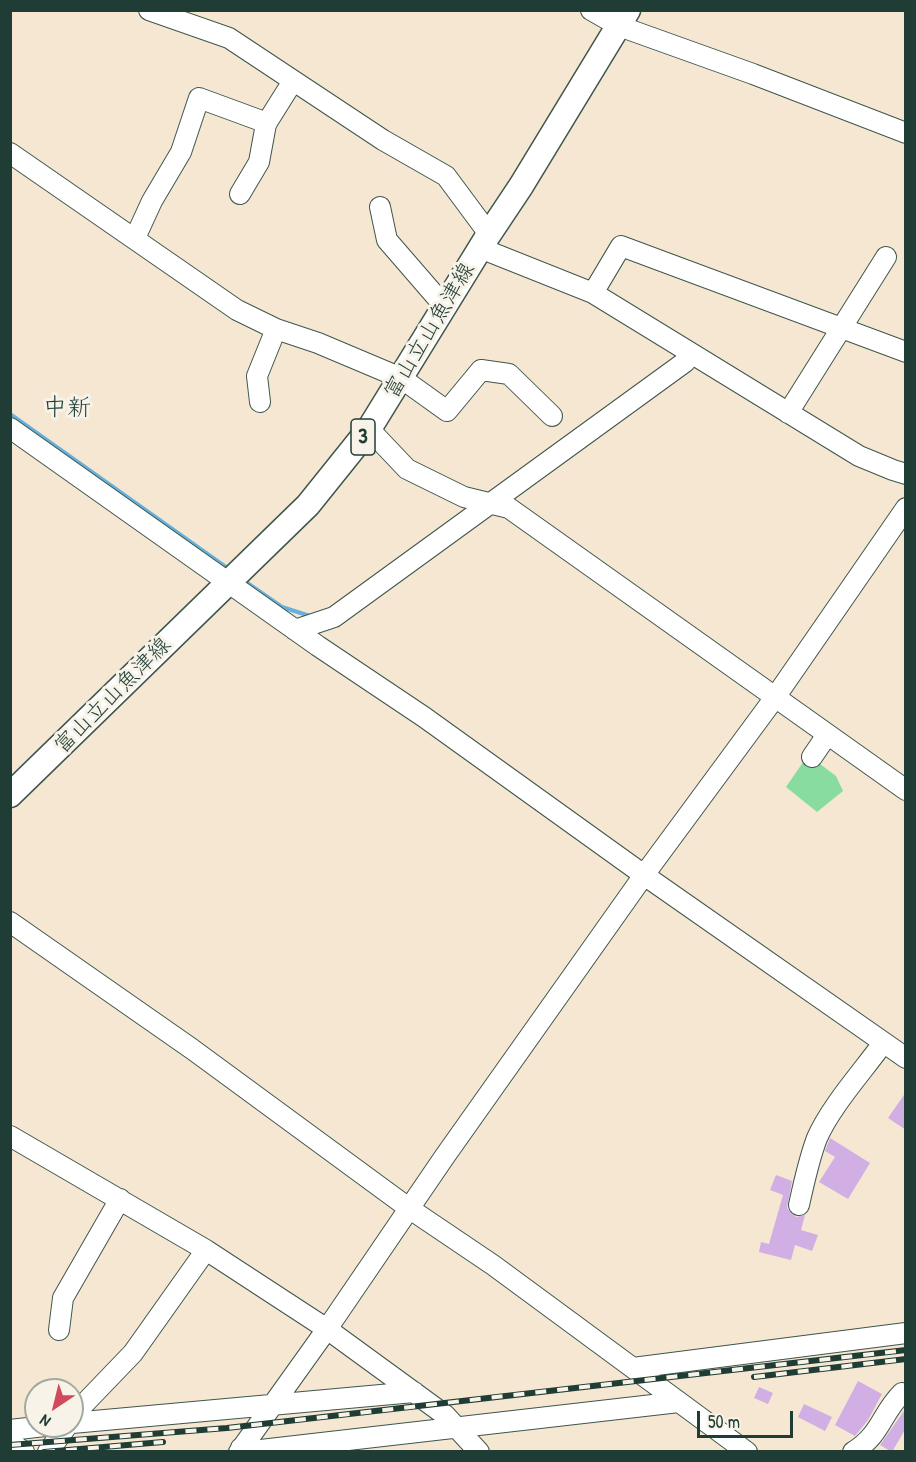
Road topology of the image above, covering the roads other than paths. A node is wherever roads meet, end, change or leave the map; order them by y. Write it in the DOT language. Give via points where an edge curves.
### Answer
graph roads {
  1 [pos="149,10"];
  2 [pos="591,10"];
  3 [pos="623,18"];
  4 [pos="293,81"];
  5 [pos="267,123"];
  6 [pos="906,133"];
  7 [pos="10,153"];
  8 [pos="240,194"];
  9 [pos="380,207"];
  10 [pos="135,238"];
  11 [pos="485,241"];
  12 [pos="886,257"];
  13 [pos="593,293"];
  14 [pos="445,307"];
  15 [pos="843,327"];
  16 [pos="276,329"];
  17 [pos="906,352"];
  18 [pos="691,354"];
  19 [pos="401,378"];
  20 [pos="260,402"];
  21 [pos="788,413"];
  22 [pos="552,416"];
  23 [pos="10,428"];
  24 [pos="369,429"];
  25 [pos="906,474"];
  26 [pos="492,503"];
  27 [pos="906,508"];
  28 [pos="229,581"];
  29 [pos="295,630"];
  30 [pos="776,696"];
  31 [pos="827,735"];
  32 [pos="812,758"];
  33 [pos="906,790"];
  34 [pos="10,795"];
  35 [pos="644,875"];
  36 [pos="10,922"];
  37 [pos="883,1043"];
  38 [pos="906,1058"];
  39 [pos="10,1136"];
  40 [pos="120,1199"];
  41 [pos="799,1205"];
  42 [pos="410,1209"];
  43 [pos="206,1250"];
  44 [pos="327,1329"];
  45 [pos="59,1330"];
  46 [pos="906,1333"];
  47 [pos="633,1368"];
  48 [pos="414,1392"];
  49 [pos="904,1393"];
  50 [pos="680,1402"];
  51 [pos="84,1404"];
  52 [pos="271,1406"];
  53 [pos="84,1420"];
  54 [pos="457,1428"];
  55 [pos="58,1438"];
  56 [pos="10,1442"];
  57 [pos="240,1450"];
  58 [pos="24,1452"];
  59 [pos="48,1452"];
  60 [pos="479,1452"];
  61 [pos="747,1452"];
  62 [pos="853,1452"];
  1 -- 4 [label="street" via="229,38"];
  2 -- 3 [label="street"];
  3 -- 6 [label="street"];
  3 -- 11 [label="main road, 富山立山魚津線 / 3"];
  4 -- 5 [label="street"];
  4 -- 11 [label="street" via="382,140 446,176"];
  5 -- 8 [label="street" via="259,162"];
  5 -- 10 [label="street" via="199,98 181,152"];
  7 -- 10 [label="street"];
  9 -- 14 [label="street" via="387,240"];
  10 -- 16 [label="street" via="237,310"];
  11 -- 13 [label="street"];
  11 -- 14 [label="main road, 富山立山魚津線 / 3"];
  12 -- 15 [label="street"];
  13 -- 15 [label="street" via="621,246"];
  13 -- 18 [label="street"];
  14 -- 19 [label="main road, 富山立山魚津線 / 3"];
  15 -- 17 [label="street"];
  15 -- 21 [label="street"];
  16 -- 19 [label="street"];
  16 -- 20 [label="street" via="257,376"];
  18 -- 21 [label="street"];
  18 -- 26 [label="street"];
  19 -- 22 [label="street" via="447,411 481,370 509,374"];
  19 -- 24 [label="main road, 富山立山魚津線 / 3"];
  21 -- 25 [label="street" via="859,456"];
  23 -- 28 [label="street"];
  24 -- 26 [label="street" via="407,469 464,496"];
  24 -- 28 [label="main road, 富山立山魚津線 / 3" via="308,505"];
  26 -- 29 [label="street" via="334,617"];
  26 -- 30 [label="street" via="509,508"];
  27 -- 30 [label="street"];
  28 -- 29 [label="street"];
  28 -- 34 [label="main road, 富山立山魚津線 / 3"];
  29 -- 35 [label="street"];
  30 -- 31 [label="street"];
  30 -- 35 [label="street"];
  31 -- 32 [label="street"];
  31 -- 33 [label="street"];
  35 -- 37 [label="street"];
  35 -- 42 [label="street"];
  36 -- 42 [label="street"];
  37 -- 38 [label="street"];
  37 -- 41 [label="street" via="818,1137"];
  39 -- 40 [label="street"];
  40 -- 43 [label="street"];
  40 -- 45 [label="street" via="63,1298"];
  42 -- 44 [label="street"];
  42 -- 47 [label="street"];
  43 -- 44 [label="street"];
  43 -- 51 [label="street" via="133,1353"];
  44 -- 48 [label="street"];
  44 -- 52 [label="street"];
  46 -- 47 [label="street"];
  47 -- 50 [label="street"];
  48 -- 52 [label="street"];
  48 -- 54 [label="street"];
  49 -- 62 [label="street" via="894,1401 873,1436"];
  50 -- 54 [label="street"];
  50 -- 61 [label="street"];
  52 -- 53 [label="street"];
  52 -- 57 [label="street"];
  54 -- 57 [label="street"];
  54 -- 60 [label="street"];
  55 -- 59 [label="street"];
  56 -- 58 [label="street"];
}
